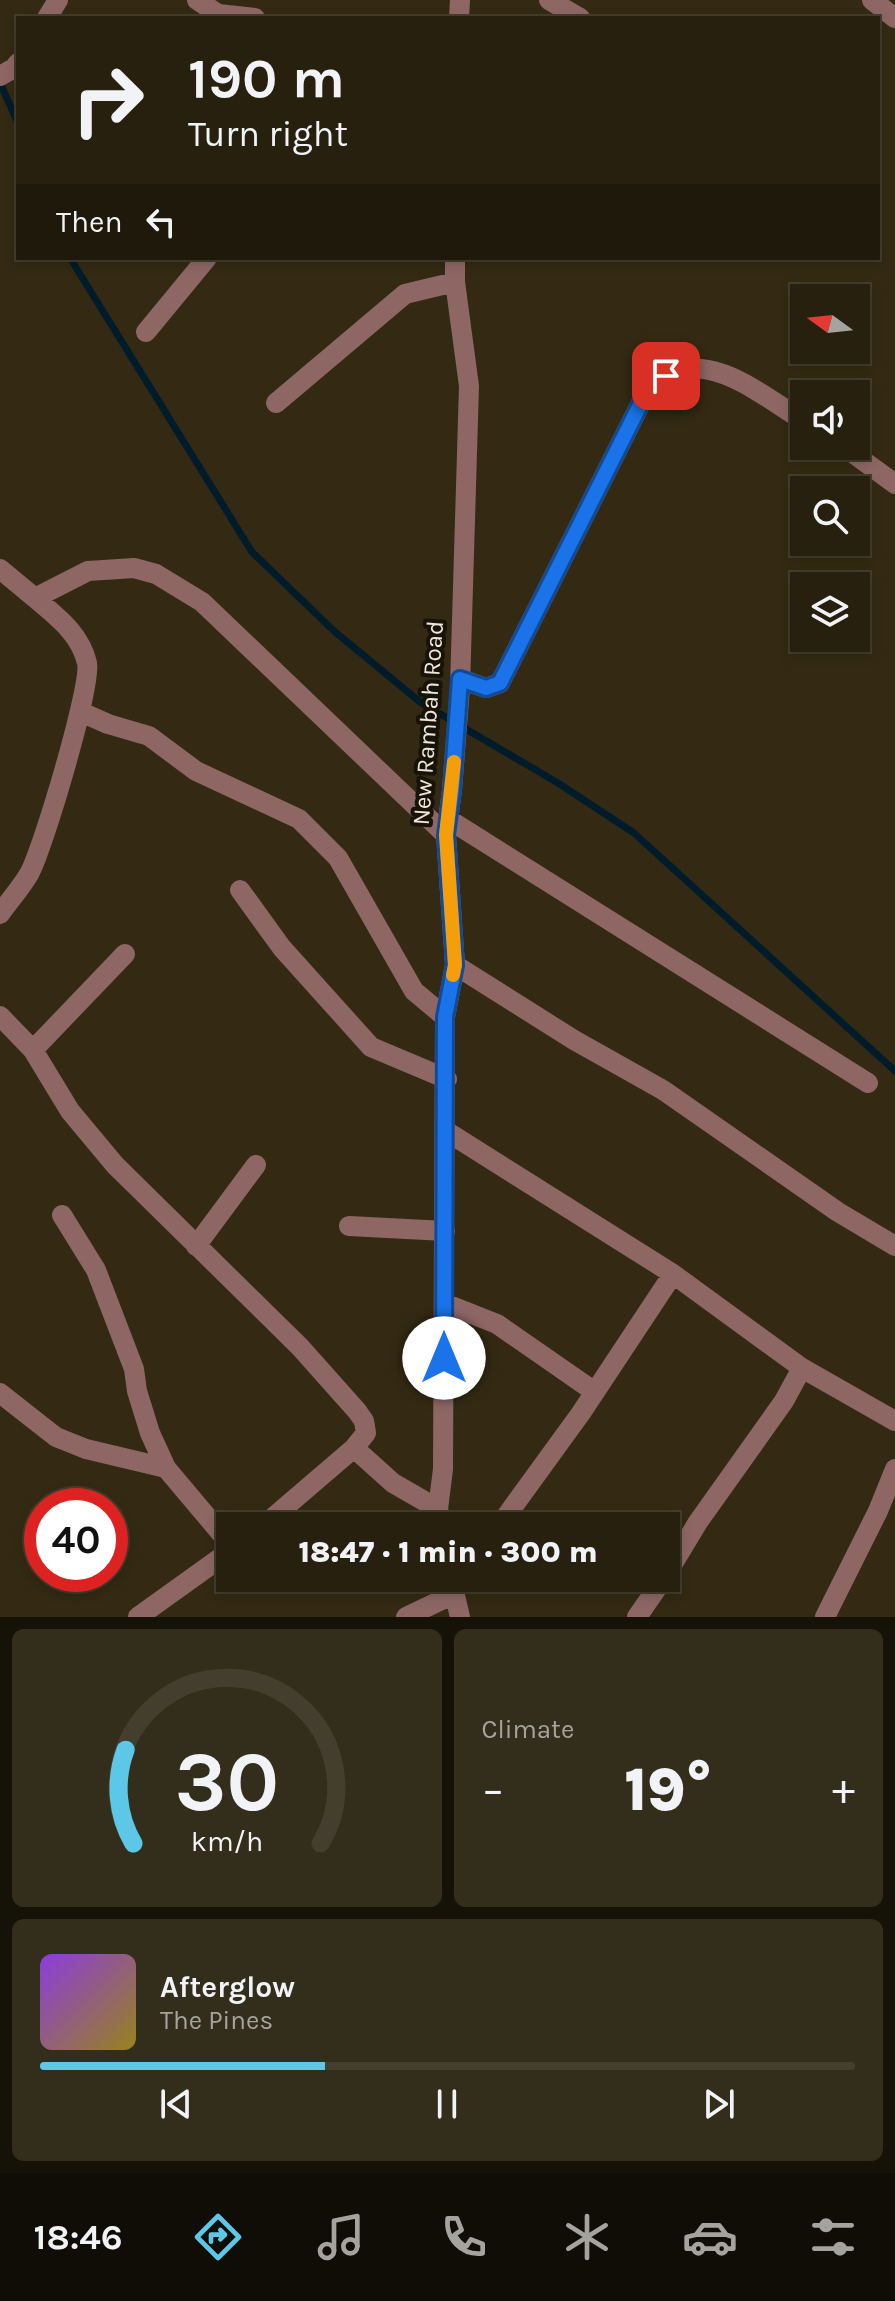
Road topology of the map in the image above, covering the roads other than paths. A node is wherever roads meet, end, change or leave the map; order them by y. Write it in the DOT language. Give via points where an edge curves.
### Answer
graph roads {
  1 [pos="197,0"];
  2 [pos="549,0"];
  3 [pos="872,0"];
  4 [pos="234,16"];
  5 [pos="577,16"];
  6 [pos="895,18"];
  7 [pos="205,260"];
  8 [pos="455,260"];
  9 [pos="455,282"];
  10 [pos="146,332"];
  11 [pos="276,403"];
  12 [pos="790,413"];
  13 [pos="862,460"];
  14 [pos="895,484"];
  15 [pos="0,569"];
  16 [pos="35,598"];
  17 [pos="460,683"];
  18 [pos="81,712"];
  19 [pos="447,827"];
  20 [pos="240,890"];
  21 [pos="0,914"];
  22 [pos="125,954"];
  23 [pos="455,965"];
  24 [pos="0,1016"];
  25 [pos="445,1017"];
  26 [pos="33,1050"];
  27 [pos="447,1079"];
  28 [pos="868,1083"];
  29 [pos="446,1131"];
  30 [pos="256,1165"];
  31 [pos="62,1215"];
  32 [pos="349,1226"];
  33 [pos="445,1231"];
  34 [pos="196,1246"];
  35 [pos="895,1246"];
  36 [pos="673,1274"];
  37 [pos="444,1303"];
  38 [pos="802,1368"];
  39 [pos="595,1392"];
  40 [pos="0,1393"];
  41 [pos="895,1421"];
  42 [pos="354,1448"];
  43 [pos="166,1468"];
  44 [pos="895,1469"];
  45 [pos="279,1512"];
  46 [pos="433,1512"];
  47 [pos="440,1512"];
  48 [pos="509,1512"];
  49 [pos="886,1516"];
  50 [pos="216,1527"];
  51 [pos="680,1551"];
  52 [pos="216,1561"];
  53 [pos="441,1592"];
  54 [pos="455,1592"];
  55 [pos="654,1592"];
  56 [pos="138,1617"];
  57 [pos="406,1617"];
  58 [pos="460,1617"];
  59 [pos="637,1617"];
  60 [pos="825,1617"];
  1 -- 4 [label="street" via="218,14"];
  2 -- 5 [label="street"];
  3 -- 6 [label="street"];
  7 -- 10 [label="street"];
  8 -- 9 [label="street, New Rambah Road"];
  9 -- 11 [label="street" via="405,294"];
  9 -- 17 [label="street, New Rambah Road" via="469,386"];
  12 -- 17 [label="street" via="726,374 695,368 666,376 646,393 500,683 486,688"];
  13 -- 14 [label="street"];
  15 -- 16 [label="street"];
  16 -- 18 [label="street" via="76,634 88,677"];
  16 -- 19 [label="street" via="88,571 134,568 176,585 202,602"];
  17 -- 19 [label="street, New Rambah Road"];
  18 -- 21 [label="street" via="30,872"];
  18 -- 25 [label="street" via="149,736 196,771 299,819 338,858 414,991"];
  19 -- 23 [label="street, New Rambah Road"];
  19 -- 28 [label="street"];
  20 -- 27 [label="street" via="282,948 371,1047"];
  22 -- 26 [label="street"];
  23 -- 25 [label="street, New Rambah Road"];
  23 -- 35 [label="street" via="663,1090"];
  24 -- 26 [label="street"];
  25 -- 27 [label="street, New Rambah Road"];
  26 -- 34 [label="street" via="70,1111"];
  27 -- 29 [label="street, New Rambah Road"];
  29 -- 33 [label="street, New Rambah Road"];
  29 -- 36 [label="street"];
  30 -- 34 [label="street"];
  31 -- 43 [label="street" via="96,1270"];
  32 -- 33 [label="street"];
  33 -- 37 [label="street, New Rambah Road"];
  34 -- 42 [label="street" via="357,1411 366,1433"];
  36 -- 38 [label="street"];
  36 -- 39 [label="street"];
  37 -- 39 [label="street" via="497,1324"];
  37 -- 47 [label="street, New Rambah Road"];
  38 -- 41 [label="street"];
  38 -- 51 [label="street"];
  39 -- 48 [label="street"];
  40 -- 43 [label="street" via="56,1437"];
  42 -- 45 [label="street"];
  42 -- 46 [label="street"];
  43 -- 50 [label="street"];
  44 -- 49 [label="street"];
  49 -- 60 [label="street"];
  52 -- 56 [label="street"];
  53 -- 57 [label="street"];
  54 -- 58 [label="street"];
  55 -- 59 [label="street"];
}
